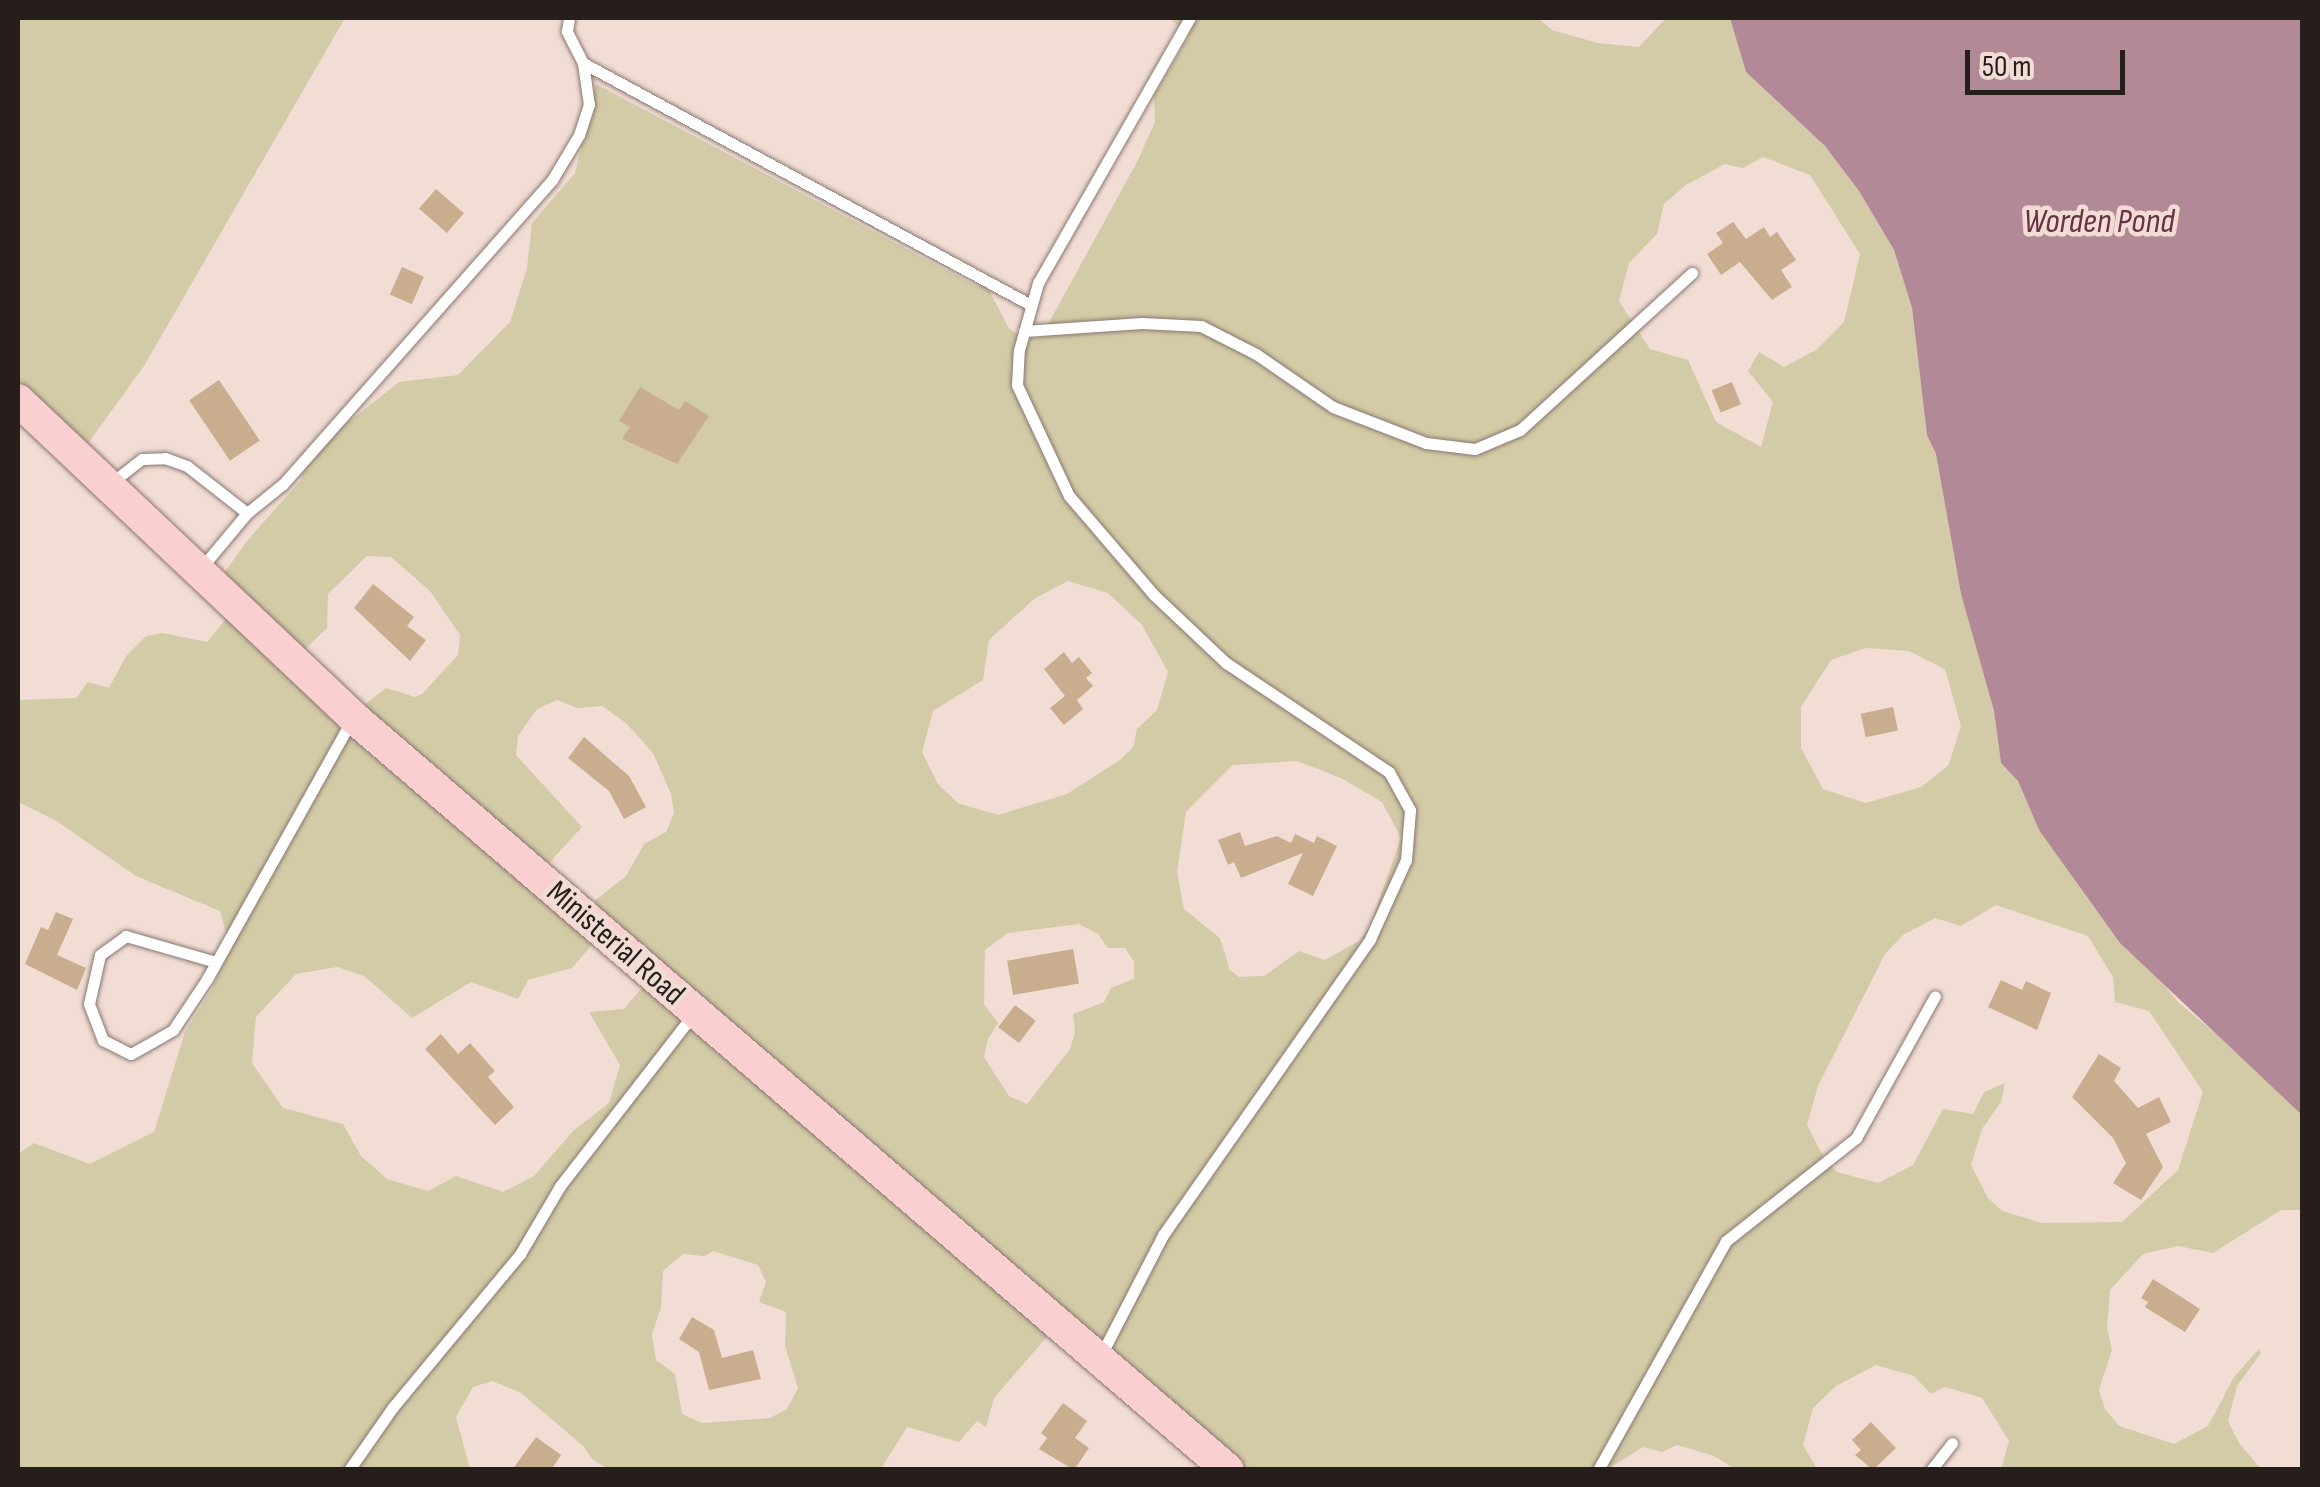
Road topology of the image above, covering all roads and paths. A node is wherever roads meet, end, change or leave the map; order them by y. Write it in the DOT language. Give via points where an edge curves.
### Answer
graph roads {
  1 [pos="569,18"];
  2 [pos="1190,18"];
  3 [pos="583,63"];
  4 [pos="1692,273"];
  5 [pos="1032,305"];
  6 [pos="1024,331"];
  7 [pos="18,400"];
  8 [pos="108,486"];
  9 [pos="247,513"];
  10 [pos="199,571"];
  11 [pos="353,717"];
  12 [pos="216,962"];
  13 [pos="1935,996"];
  14 [pos="694,1013"];
  15 [pos="1098,1360"];
  16 [pos="1952,1443"];
  17 [pos="349,1470"];
  18 [pos="1228,1470"];
  19 [pos="1598,1470"];
  20 [pos="1931,1470"];
  1 -- 3 [label="lane" via="567,31"];
  2 -- 5 [label="lane" via="1038,282"];
  3 -- 5 [label="lane"];
  3 -- 9 [label="lane" via="589,105 552,180 283,484"];
  4 -- 6 [label="lane" via="1520,430 1474,449 1426,444 1333,407 1201,326"];
  5 -- 6 [label="lane"];
  6 -- 15 [label="lane" via="1017,385 1069,496 1154,595 1226,663 1389,772 1410,810 1406,860 1370,939 1164,1235"];
  7 -- 8 [label="main road, Ministerial Road"];
  8 -- 9 [label="lane" via="142,459 166,458 187,466"];
  8 -- 10 [label="main road, Ministerial Road"];
  9 -- 10 [label="lane"];
  10 -- 11 [label="main road, Ministerial Road"];
  11 -- 12 [label="lane"];
  11 -- 14 [label="main road, Ministerial Road"];
  12 -- 12 [label="lane" via="126,936 100,955 89,1004 103,1040 131,1054 172,1030"];
  13 -- 19 [label="lane" via="1856,1138 1726,1241"];
  14 -- 15 [label="main road, Ministerial Road"];
  14 -- 17 [label="lane" via="560,1186 520,1254"];
  15 -- 18 [label="main road, Ministerial Road"];
  16 -- 20 [label="lane"];
}
